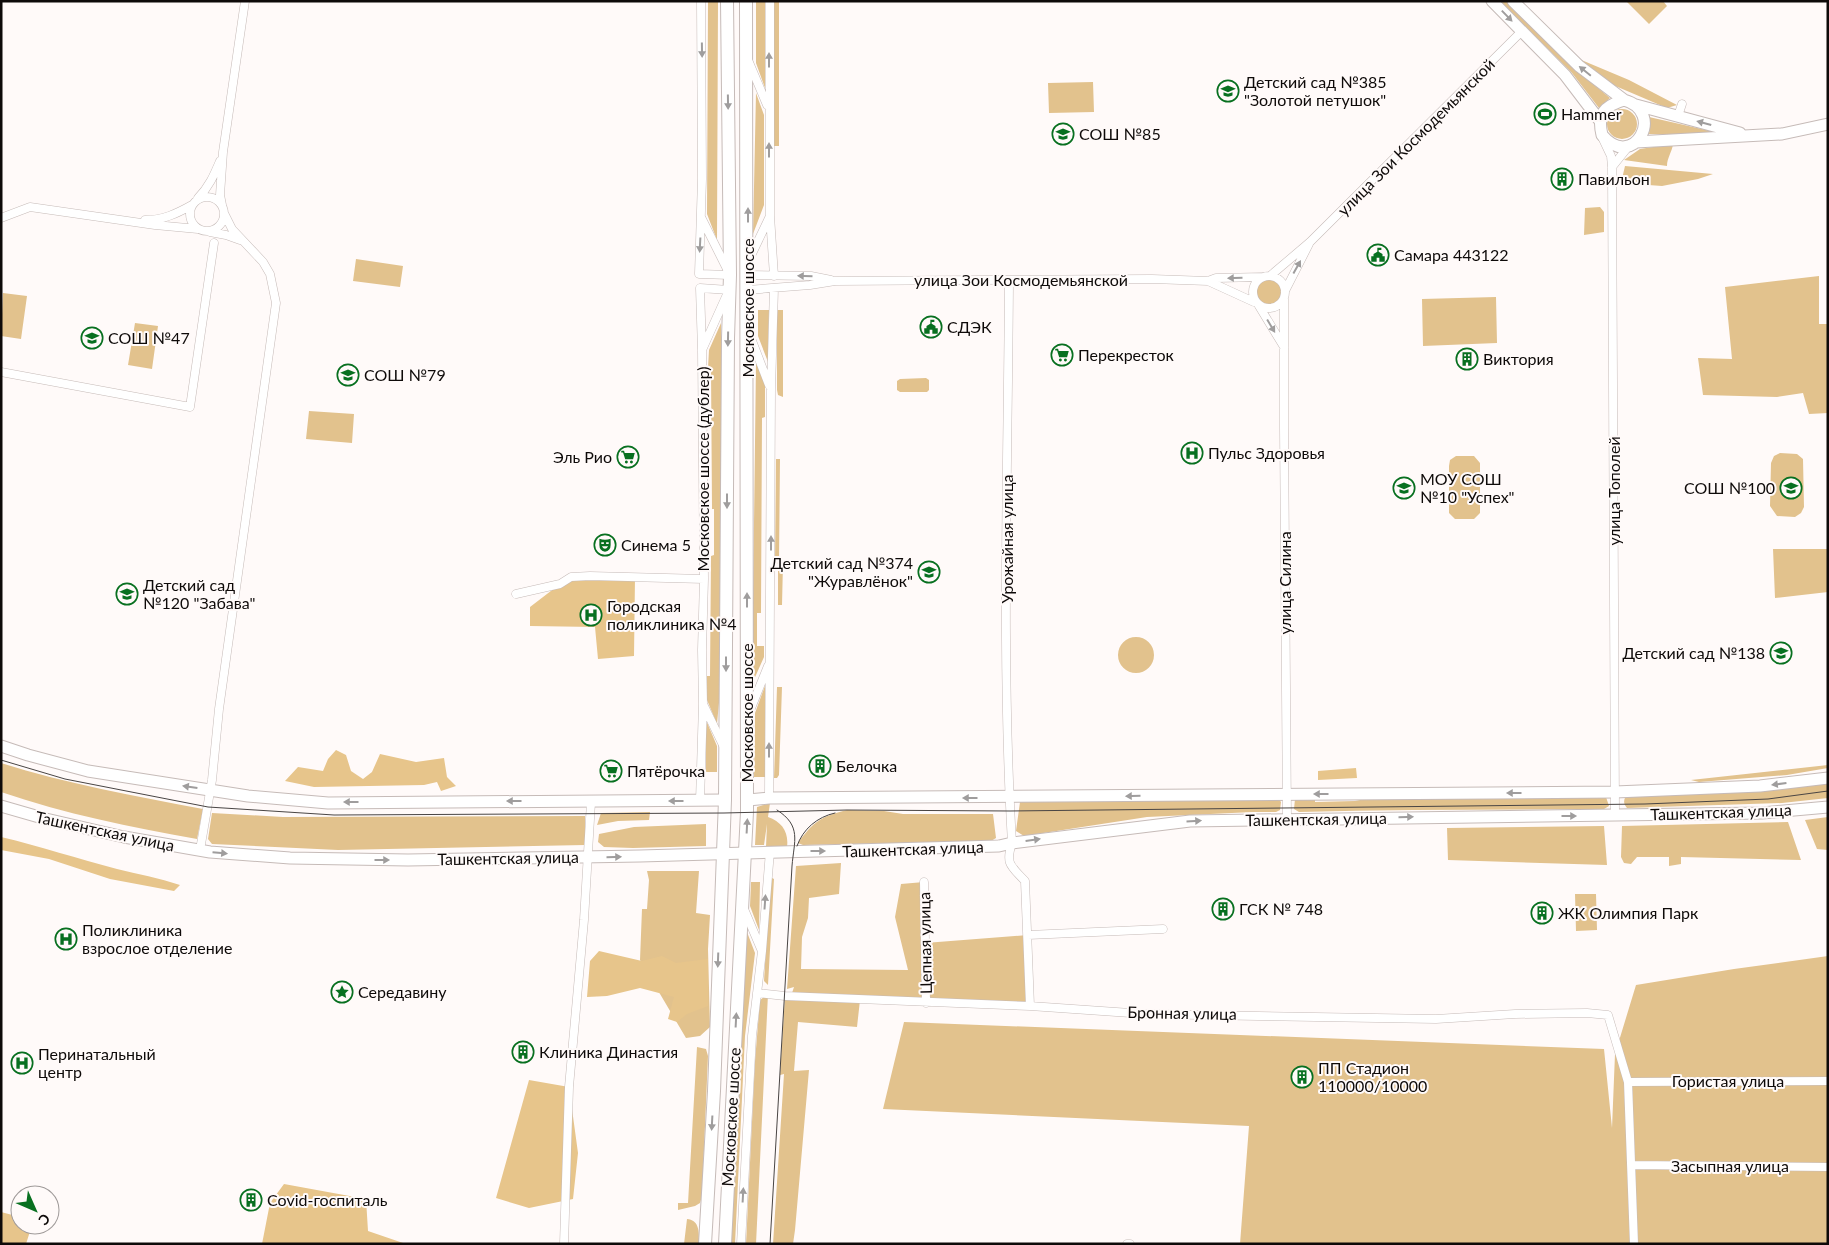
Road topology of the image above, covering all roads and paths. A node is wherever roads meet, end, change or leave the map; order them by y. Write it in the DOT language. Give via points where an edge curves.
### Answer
graph roads {
  1 [pos="245,1"];
  2 [pos="701,1"];
  3 [pos="727,1"];
  4 [pos="746,1"];
  5 [pos="770,1"];
  6 [pos="1492,1"];
  7 [pos="1513,1"];
  8 [pos="1521,32"];
  9 [pos="747,58"];
  10 [pos="1624,100"];
  11 [pos="1682,104"];
  12 [pos="1636,105"];
  13 [pos="769,109"];
  14 [pos="1678,116"];
  15 [pos="1600,121"];
  16 [pos="1828,124"];
  17 [pos="1602,135"];
  18 [pos="1751,136"];
  19 [pos="1632,144"];
  20 [pos="223,152"];
  21 [pos="1612,167"];
  22 [pos="195,202"];
  23 [pos="223,209"];
  24 [pos="770,216"];
  25 [pos="701,217"];
  26 [pos="1,218"];
  27 [pos="130,221"];
  28 [pos="198,229"];
  29 [pos="208,232"];
  30 [pos="242,241"];
  31 [pos="1310,242"];
  32 [pos="214,243"];
  33 [pos="747,269"];
  34 [pos="730,275"];
  35 [pos="774,276"];
  36 [pos="1266,276"];
  37 [pos="1009,280"];
  38 [pos="835,281"];
  39 [pos="1208,281"];
  40 [pos="700,288"];
  41 [pos="774,288"];
  42 [pos="729,290"];
  43 [pos="747,290"];
  44 [pos="1285,295"];
  45 [pos="1257,304"];
  46 [pos="747,329"];
  47 [pos="1284,347"];
  48 [pos="702,350"];
  49 [pos="1,372"];
  50 [pos="771,389"];
  51 [pos="704,579"];
  52 [pos="516,594"];
  53 [pos="770,662"];
  54 [pos="703,704"];
  55 [pos="747,719"];
  56 [pos="1,746"];
  57 [pos="725,751"];
  58 [pos="1828,778"];
  59 [pos="211,790"];
  60 [pos="1615,792"];
  61 [pos="1286,794"];
  62 [pos="769,798"];
  63 [pos="1009,798"];
  64 [pos="725,800"];
  65 [pos="748,800"];
  66 [pos="700,801"];
  67 [pos="590,802"];
  68 [pos="1,806"];
  69 [pos="1828,807"];
  70 [pos="1615,816"];
  71 [pos="1287,820"];
  72 [pos="1012,843"];
  73 [pos="200,850"];
  74 [pos="746,852"];
  75 [pos="770,852"];
  76 [pos="723,854"];
  77 [pos="588,857"];
  78 [pos="924,882"];
  79 [pos="742,905"];
  80 [pos="1163,929"];
  81 [pos="1028,934"];
  82 [pos="762,951"];
  83 [pos="757,993"];
  84 [pos="926,1003"];
  85 [pos="1030,1006"];
  86 [pos="1828,1081"];
  87 [pos="1628,1082"];
  88 [pos="1632,1165"];
  89 [pos="1828,1167"];
  90 [pos="564,1244"];
  91 [pos="705,1244"];
  92 [pos="725,1244"];
  93 [pos="741,1244"];
  94 [pos="1634,1244"];
  1 -- 20 [label="street"];
  2 -- 25 [label="street, one-way"];
  3 -- 34 [label="main road, Московское шоссе, one-way"];
  4 -- 9 [label="main road, Московское шоссе"];
  13 -- 5 [label="street, one-way"];
  6 -- 8 [label="main road, one-way"];
  10 -- 7 [label="main road, one-way" via="1579,66"];
  8 -- 15 [label="main road" via="1565,76"];
  8 -- 31 [label="street, улица Зои Космодемьянской"];
  9 -- 13 [label="street"];
  33 -- 9 [label="main road, Московское шоссе, one-way"];
  10 -- 12 [label="main road"];
  10 -- 15 [label="main road" via="1607,108"];
  11 -- 14 [label="street"];
  12 -- 14 [label="main road"];
  12 -- 19 [label="main road" via="1644,119 1644,127 1642,135"];
  24 -- 13 [label="street, one-way"];
  18 -- 14 [label="main road, one-way"];
  15 -- 17 [label="main road"];
  16 -- 18 [label="main road" via="1782,134"];
  17 -- 19 [label="main road" via="1612,145 1622,148"];
  17 -- 21 [label="street, улица Тополей"];
  18 -- 19 [label="main road"];
  19 -- 21 [label="street"];
  20 -- 22 [label="street" via="213,177"];
  20 -- 23 [label="street" via="220,195"];
  21 -- 60 [label="street, улица Тополей"];
  22 -- 23 [label="street" via="214,198"];
  22 -- 27 [label="street" via="173,216"];
  22 -- 28 [label="street" via="190,210 191,221"];
  23 -- 29 [label="street" via="221,224"];
  23 -- 30 [label="street"];
  24 -- 33 [label="street"];
  24 -- 35 [label="street"];
  25 -- 34 [label="street"];
  25 -- 34 [label="street, улица Зои Космодемьянской, one-way" via="699,274"];
  26 -- 27 [label="street" via="30,207"];
  27 -- 28 [label="street"];
  28 -- 29 [label="street"];
  29 -- 30 [label="street"];
  30 -- 59 [label="street" via="270,274 276,303 219,708"];
  31 -- 36 [label="street, улица Зои Космодемьянской"];
  44 -- 31 [label="street, улица Зои Космодемьянской, one-way"];
  32 -- 49 [label="street" via="190,407"];
  33 -- 34 [label="main road, улица Зои Космодемьянской"];
  33 -- 35 [label="street, улица Зои Космодемьянской"];
  33 -- 43 [label="main road, Московское шоссе"];
  34 -- 42 [label="main road, Московское шоссе"];
  38 -- 35 [label="street, улица Зои Космодемьянской, one-way" via="811,276"];
  36 -- 39 [label="street, улица Зои Космодемьянской, one-way"];
  36 -- 44 [label="street" via="1277,278 1284,284"];
  36 -- 45 [label="street" via="1256,282 1253,289"];
  37 -- 38 [label="street, улица Зои Космодемьянской"];
  37 -- 39 [label="street, улица Зои Космодемьянской" via="1152,278"];
  37 -- 63 [label="street, Урожайная улица" via="1006,742"];
  38 -- 41 [label="street, улица Зои Космодемьянской"];
  39 -- 45 [label="street, улица Зои Космодемьянской"];
  40 -- 42 [label="street, улица Зои Космодемьянской"];
  40 -- 48 [label="street, Московское шоссе (дублер)"];
  41 -- 43 [label="street, улица Зои Космодемьянской"];
  41 -- 50 [label="street"];
  42 -- 43 [label="main road, улица Зои Космодемьянской"];
  42 -- 48 [label="street"];
  42 -- 57 [label="main road, Московское шоссе, one-way"];
  43 -- 46 [label="main road, Московское шоссе"];
  44 -- 45 [label="street" via="1279,306 1272,309"];
  44 -- 47 [label="street, улица Силина"];
  45 -- 47 [label="street, one-way"];
  46 -- 50 [label="street"];
  55 -- 46 [label="main road, Московское шоссе, one-way"];
  47 -- 61 [label="street, улица Силина"];
  48 -- 51 [label="street, Московское шоссе (дублер)"];
  53 -- 50 [label="street, one-way"];
  51 -- 52 [label="street" via="571,577 560,584"];
  51 -- 54 [label="street, Московское шоссе (дублер)"];
  53 -- 55 [label="street"];
  62 -- 53 [label="street, one-way"];
  54 -- 57 [label="street"];
  54 -- 66 [label="street, Московское шоссе (дублер)"];
  55 -- 65 [label="main road, Московское шоссе"];
  59 -- 56 [label="main road, Ташкентская улица, one-way" via="88,771"];
  57 -- 64 [label="main road, Московское шоссе"];
  58 -- 60 [label="main road, Ташкентская улица, one-way" via="1760,786"];
  67 -- 59 [label="main road, Ташкентская улица, one-way" via="328,803"];
  59 -- 73 [label="street"];
  60 -- 61 [label="main road, Ташкентская улица, one-way"];
  60 -- 70 [label="street, улица Тополей"];
  61 -- 63 [label="main road, Ташкентская улица, one-way"];
  61 -- 71 [label="street, улица Силина"];
  63 -- 62 [label="main road, Ташкентская улица, one-way"];
  62 -- 65 [label="main road, Ташкентская улица"];
  63 -- 72 [label="street, Урожайная улица"];
  64 -- 65 [label="main road, Ташкентская улица"];
  64 -- 66 [label="main road, Ташкентская улица"];
  64 -- 76 [label="main road, Московское шоссе"];
  74 -- 65 [label="main road, Московское шоссе, one-way"];
  66 -- 67 [label="main road, Ташкентская улица, one-way"];
  67 -- 77 [label="street"];
  68 -- 73 [label="main road, Ташкентская улица" via="124,837"];
  69 -- 70 [label="main road, Ташкентская улица" via="1762,813"];
  71 -- 70 [label="main road, Ташкентская улица, one-way"];
  72 -- 71 [label="main road, Ташкентская улица, one-way" via="1190,821"];
  75 -- 72 [label="main road, Ташкентская улица, one-way" via="848,852"];
  72 -- 81 [label="street" via="1008,855 1011,865 1025,881"];
  73 -- 77 [label="main road, Ташкентская улица, one-way" via="336,859"];
  74 -- 75 [label="main road, Ташкентская улица"];
  74 -- 76 [label="main road, Ташкентская улица"];
  74 -- 79 [label="main road, Московское шоссе"];
  82 -- 75 [label="street, one-way"];
  77 -- 76 [label="main road, Ташкентская улица, one-way"];
  76 -- 91 [label="main road, Московское шоссе, one-way"];
  77 -- 90 [label="street" via="569,1087"];
  78 -- 84 [label="street, Цепная улица"];
  79 -- 82 [label="street"];
  92 -- 79 [label="main road, Московское шоссе, one-way"];
  80 -- 81 [label="street"];
  81 -- 85 [label="street"];
  82 -- 83 [label="street"];
  83 -- 84 [label="street, Бронная улица"];
  93 -- 83 [label="street, one-way"];
  84 -- 85 [label="street, Бронная улица"];
  85 -- 87 [label="street, Бронная улица" via="1146,1014 1366,1018 1608,1015"];
  86 -- 87 [label="street, Гористая улица"];
  87 -- 88 [label="street"];
  88 -- 89 [label="street, Засыпная улица"];
  88 -- 94 [label="street"];
}
